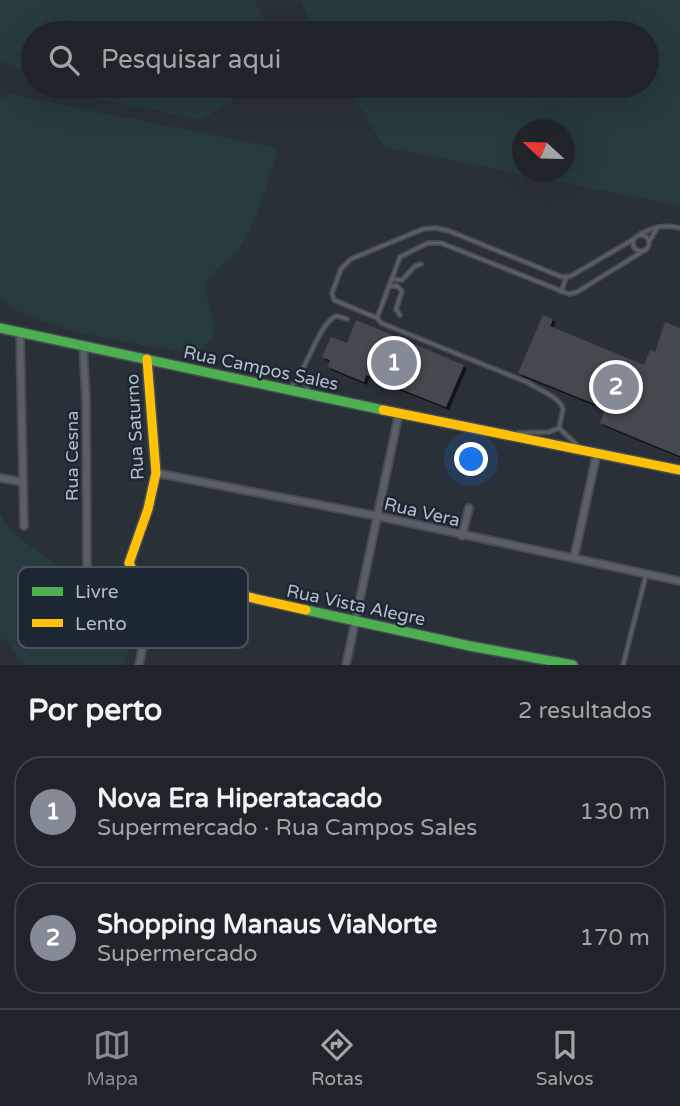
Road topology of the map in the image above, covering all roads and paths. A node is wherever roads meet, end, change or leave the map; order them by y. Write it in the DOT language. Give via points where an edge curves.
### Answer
graph roads {
  1 [pos="657,228"];
  2 [pos="680,228"];
  3 [pos="638,236"];
  4 [pos="634,239"];
  5 [pos="649,241"];
  6 [pos="645,250"];
  7 [pos="421,264"];
  8 [pos="566,277"];
  9 [pos="392,279"];
  10 [pos="389,286"];
  11 [pos="561,292"];
  12 [pos="400,315"];
  13 [pos="377,317"];
  14 [pos="347,319"];
  15 [pos="0,328"];
  16 [pos="20,331"];
  17 [pos="83,345"];
  18 [pos="147,359"];
  19 [pos="303,371"];
  20 [pos="287,390"];
  21 [pos="312,395"];
  22 [pos="399,413"];
  23 [pos="559,428"];
  24 [pos="510,435"];
  25 [pos="581,450"];
  26 [pos="597,453"];
  27 [pos="680,470"];
  28 [pos="156,473"];
  29 [pos="0,478"];
  30 [pos="23,482"];
  31 [pos="469,508"];
  32 [pos="377,516"];
  33 [pos="24,526"];
  34 [pos="462,536"];
  35 [pos="574,558"];
  36 [pos="87,567"];
  37 [pos="131,567"];
  38 [pos="646,575"];
  39 [pos="680,581"];
  40 [pos="248,597"];
  41 [pos="355,621"];
  42 [pos="553,663"];
  43 [pos="345,665"];
  44 [pos="573,665"];
  45 [pos="622,665"];
  1 -- 2 [label="lane"];
  1 -- 3 [label="lane"];
  1 -- 5 [label="lane"];
  3 -- 4 [label="lane"];
  3 -- 5 [label="lane"];
  4 -- 6 [label="lane" via="635,247"];
  4 -- 8 [label="lane"];
  5 -- 6 [label="lane"];
  6 -- 11 [label="lane" via="577,292"];
  7 -- 9 [label="lane" via="402,281"];
  8 -- 11 [label="lane"];
  8 -- 13 [label="lane" via="449,231 423,229 351,259 341,269 334,300"];
  9 -- 10 [label="lane"];
  9 -- 11 [label="lane" via="400,257 436,242"];
  10 -- 12 [label="lane" via="402,291 396,309"];
  10 -- 13 [label="lane"];
  13 -- 23 [label="lane" via="381,323 529,383 557,399 563,410"];
  14 -- 19 [label="lane" via="337,316 327,321"];
  15 -- 16 [label="street, Rua Campos Sales"];
  16 -- 17 [label="street, Rua Campos Sales"];
  16 -- 30 [label="street"];
  17 -- 18 [label="street, Rua Campos Sales"];
  17 -- 36 [label="street, Rua Cesna"];
  18 -- 20 [label="street, Rua Campos Sales"];
  18 -- 28 [label="street, Rua Saturno"];
  19 -- 20 [label="lane"];
  19 -- 21 [label="lane"];
  20 -- 21 [label="street, Rua Campos Sales"];
  21 -- 22 [label="street, Rua Campos Sales"];
  22 -- 24 [label="street, Rua Campos Sales"];
  22 -- 32 [label="street"];
  23 -- 24 [label="lane"];
  23 -- 25 [label="lane"];
  24 -- 25 [label="street, Rua Campos Sales"];
  25 -- 26 [label="street, Rua Campos Sales"];
  26 -- 27 [label="street, Rua Campos Sales"];
  26 -- 35 [label="street"];
  28 -- 32 [label="street, Rua Vera"];
  28 -- 37 [label="street, Rua Saturno"];
  29 -- 30 [label="street"];
  30 -- 33 [label="street"];
  31 -- 34 [label="street"];
  32 -- 34 [label="street, Rua Vera"];
  32 -- 41 [label="street"];
  34 -- 35 [label="street, Rua Vera"];
  35 -- 38 [label="street, Rua Vera"];
  38 -- 39 [label="street, Rua Vera"];
  38 -- 45 [label="lane"];
  40 -- 41 [label="street, Rua Vista Alegre"];
  41 -- 42 [label="street, Rua Vista Alegre"];
  41 -- 43 [label="street"];
  42 -- 44 [label="street, Rua Vista Alegre"];
}
